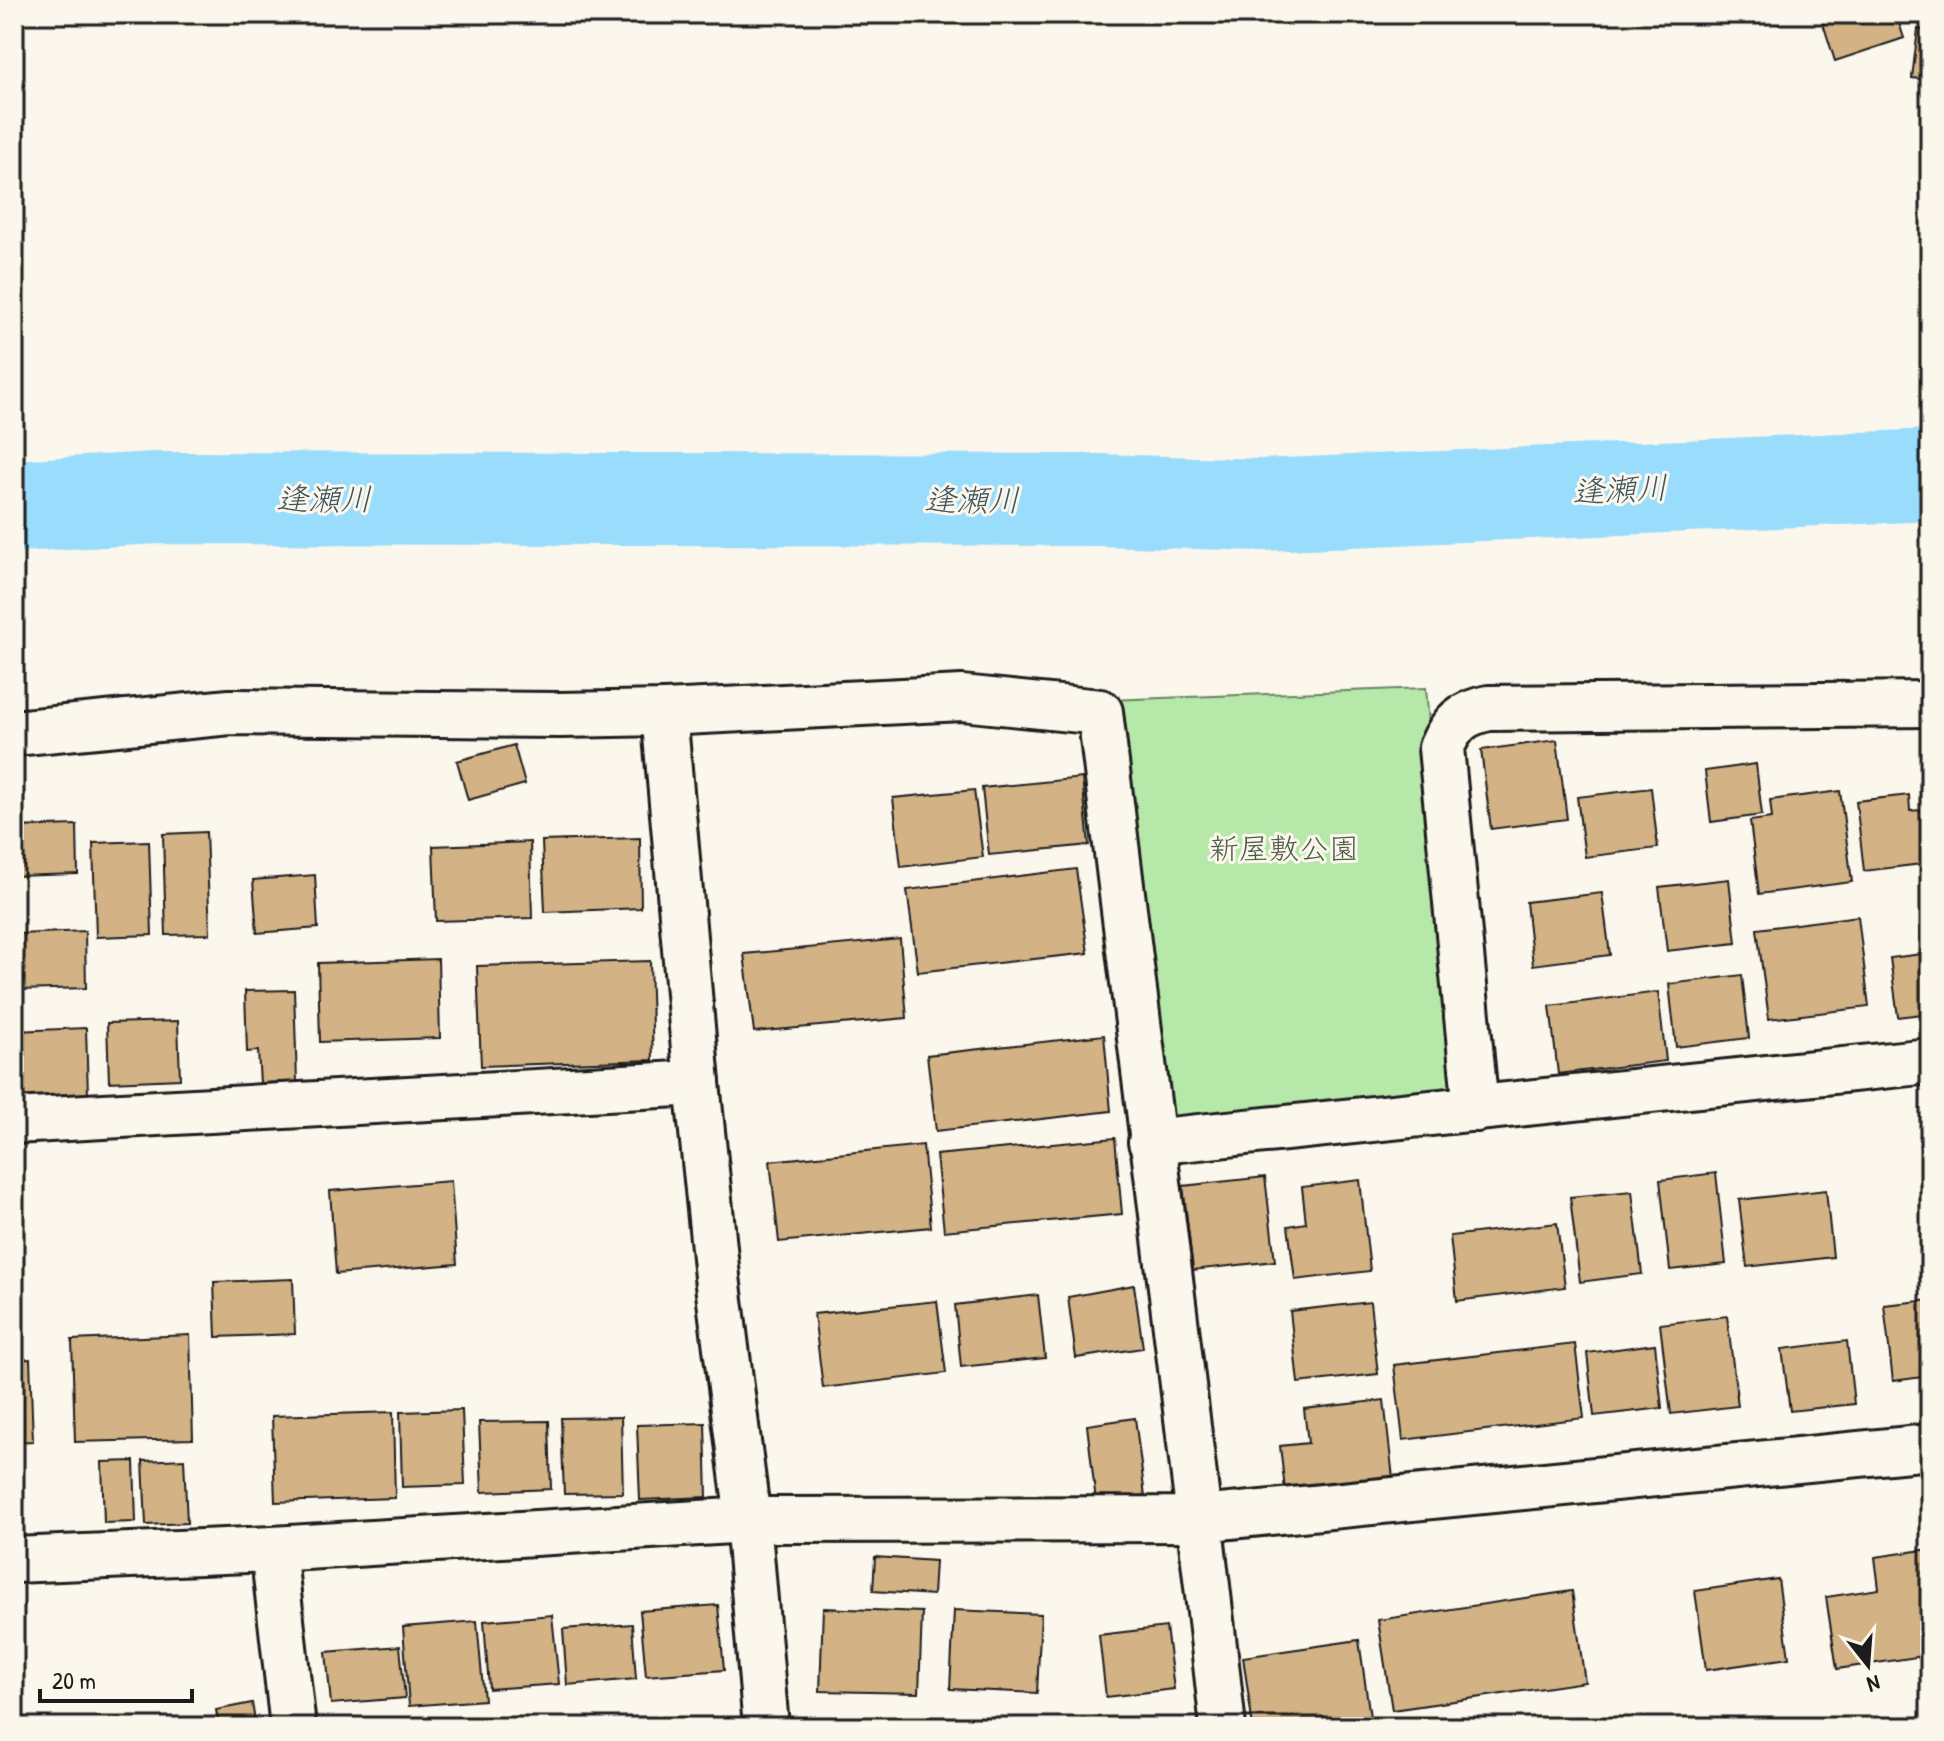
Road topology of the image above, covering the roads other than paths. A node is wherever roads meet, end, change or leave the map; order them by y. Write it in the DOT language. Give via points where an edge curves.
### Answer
graph roads {
  1 [pos="1930,704"];
  2 [pos="664,713"];
  3 [pos="14,733"];
  4 [pos="1930,1061"];
  5 [pos="697,1083"];
  6 [pos="1476,1109"];
  7 [pos="14,1121"];
  8 [pos="1151,1142"];
  9 [pos="1930,1447"];
  10 [pos="1200,1519"];
  11 [pos="748,1520"];
  12 [pos="273,1549"];
  13 [pos="14,1560"];
  14 [pos="293,1727"];
  15 [pos="766,1727"];
  16 [pos="1223,1727"];
  1 -- 6 [label="street" via="1489,708 1472,711 1450,728 1441,748"];
  2 -- 3 [label="street" via="230,712"];
  2 -- 5 [label="street"];
  2 -- 8 [label="street" via="962,698 1100,712"];
  4 -- 6 [label="street"];
  5 -- 7 [label="street"];
  5 -- 11 [label="street"];
  6 -- 8 [label="street"];
  8 -- 10 [label="street"];
  9 -- 10 [label="street"];
  10 -- 11 [label="street"];
  10 -- 16 [label="street"];
  11 -- 12 [label="street"];
  11 -- 15 [label="street"];
  12 -- 13 [label="street"];
  12 -- 14 [label="street"];
}
